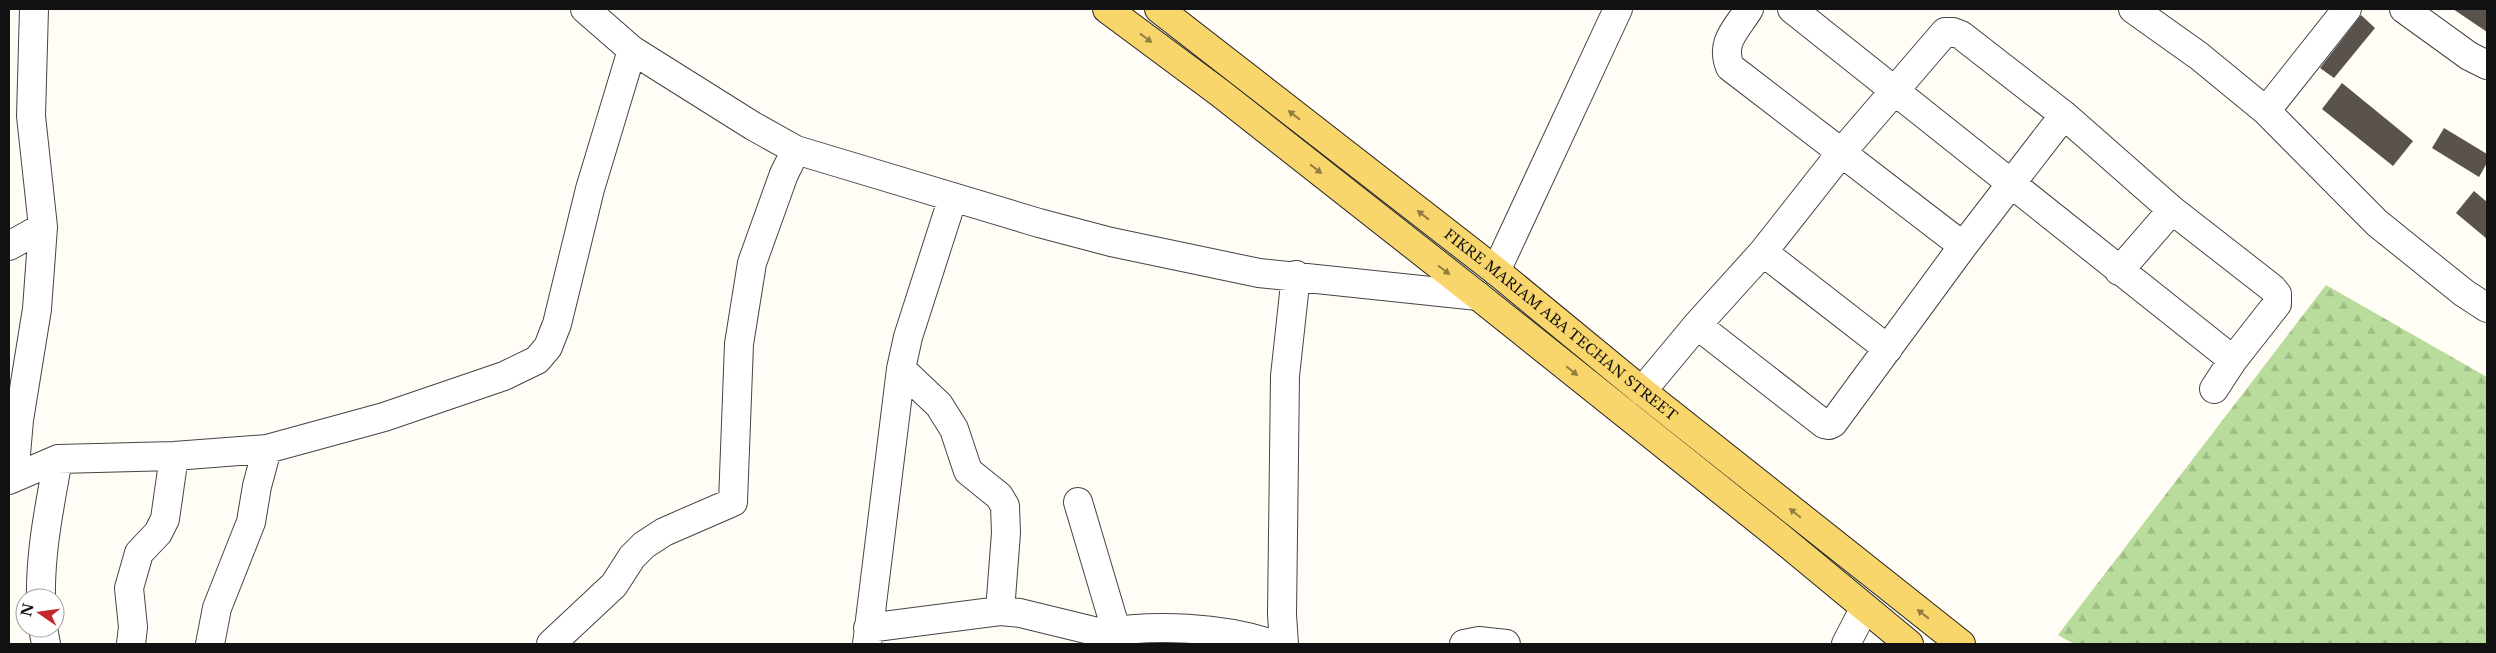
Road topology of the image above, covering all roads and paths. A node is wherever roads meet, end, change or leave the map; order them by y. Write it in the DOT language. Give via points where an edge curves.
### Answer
graph roads {
  1 [pos="34,9"];
  2 [pos="585,9"];
  3 [pos="1107,9"];
  4 [pos="1159,9"];
  5 [pos="1618,9"];
  6 [pos="1749,9"];
  7 [pos="1792,9"];
  8 [pos="2133,9"];
  9 [pos="2346,9"];
  10 [pos="2404,9"];
  11 [pos="632,50"];
  12 [pos="2487,65"];
  13 [pos="1896,92"];
  14 [pos="2266,111"];
  15 [pos="2064,115"];
  16 [pos="796,150"];
  17 [pos="1841,153"];
  18 [pos="2012,185"];
  19 [pos="953,197"];
  20 [pos="2172,210"];
  21 [pos="44,227"];
  22 [pos="9,246"];
  23 [pos="1963,246"];
  24 [pos="1763,252"];
  25 [pos="1496,271"];
  26 [pos="2119,271"];
  27 [pos="1296,275"];
  28 [pos="1478,296"];
  29 [pos="2487,308"];
  30 [pos="1698,325"];
  31 [pos="1888,349"];
  32 [pos="2233,360"];
  33 [pos="901,368"];
  34 [pos="2214,390"];
  35 [pos="1642,391"];
  36 [pos="267,449"];
  37 [pos="174,456"];
  38 [pos="58,459"];
  39 [pos="11,479"];
  40 [pos="1078,502"];
  41 [pos="41,588"];
  42 [pos="1864,609"];
  43 [pos="1000,611"];
  44 [pos="868,636"];
  45 [pos="1106,636"];
  46 [pos="131,644"];
  47 [pos="210,644"];
  48 [pos="551,644"];
  49 [pos="1272,644"];
  50 [pos="1284,644"];
  51 [pos="1464,644"];
  52 [pos="1504,644"];
  53 [pos="1846,644"];
  54 [pos="1909,644"];
  55 [pos="1961,644"];
  1 -- 21 [label="street" via="31,116"];
  2 -- 11 [label="street"];
  3 -- 28 [label="main road, FIKRE MARIAM ABA TECHAN STREET, one-way" via="1220,93"];
  25 -- 4 [label="main road, FIKRE MARIAM ABA TECHAN STREET, one-way"];
  5 -- 25 [label="street"];
  6 -- 17 [label="street" via="1725,46 1730,67"];
  7 -- 13 [label="street"];
  8 -- 14 [label="street" via="2199,56"];
  9 -- 14 [label="street"];
  10 -- 12 [label="street" via="2469,56"];
  11 -- 16 [label="street"];
  11 -- 36 [label="street" via="590,189 557,324 548,347 537,360 504,376 384,417"];
  13 -- 15 [label="street" via="1945,32 1953,32"];
  13 -- 17 [label="street"];
  13 -- 18 [label="street"];
  14 -- 29 [label="street" via="2377,223"];
  15 -- 18 [label="street"];
  15 -- 20 [label="street"];
  16 -- 19 [label="street"];
  16 -- 48 [label="street" via="752,263 739,344 733,502 664,532 644,545 614,585"];
  17 -- 23 [label="street"];
  17 -- 24 [label="street"];
  18 -- 23 [label="street"];
  18 -- 26 [label="street"];
  19 -- 27 [label="street" via="1111,242 1259,273"];
  19 -- 33 [label="street"];
  20 -- 26 [label="street"];
  20 -- 32 [label="street" via="2277,294 2277,304"];
  21 -- 22 [label="street"];
  21 -- 39 [label="street" via="37,309"];
  23 -- 31 [label="street"];
  24 -- 30 [label="street"];
  24 -- 31 [label="street"];
  25 -- 35 [label="main road, FIKRE MARIAM ABA TECHAN STREET"];
  26 -- 32 [label="street"];
  27 -- 28 [label="street"];
  27 -- 50 [label="street" via="1285,376"];
  28 -- 42 [label="main road, FIKRE MARIAM ABA TECHAN STREET, one-way" via="1776,534"];
  30 -- 31 [label="street" via="1829,425 1834,423"];
  30 -- 35 [label="street"];
  32 -- 34 [label="street"];
  33 -- 43 [label="street" via="939,405 954,429 968,470 1005,506"];
  33 -- 44 [label="street"];
  55 -- 35 [label="main road, FIKRE MARIAM ABA TECHAN STREET, one-way"];
  36 -- 37 [label="street"];
  36 -- 47 [label="street" via="251,522 217,608"];
  37 -- 38 [label="street"];
  37 -- 46 [label="street" via="165,519 158,533 139,553 129,588 133,627"];
  38 -- 39 [label="street"];
  38 -- 41 [label="street" via="44,535"];
  40 -- 45 [label="street"];
  42 -- 53 [label="street"];
  42 -- 54 [label="main road, FIKRE MARIAM ABA TECHAN STREET"];
  43 -- 44 [label="street"];
  43 -- 45 [label="street" via="1020,613"];
  45 -- 49 [label="street" via="1188,629 1246,635"];
  51 -- 52 [label="street" via="1479,641"];
}
